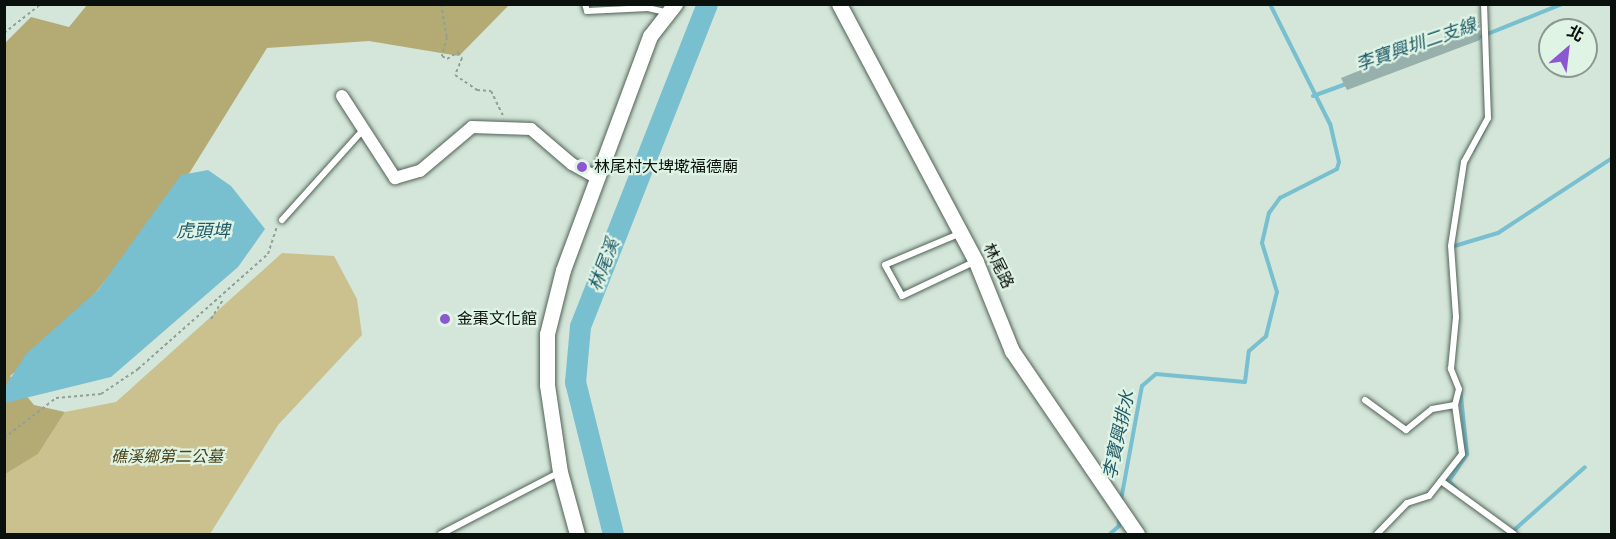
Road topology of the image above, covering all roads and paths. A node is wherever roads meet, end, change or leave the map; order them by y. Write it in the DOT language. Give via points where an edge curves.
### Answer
graph roads {
  1 [pos="41,4"];
  2 [pos="441,4"];
  3 [pos="585,4"];
  4 [pos="839,4"];
  5 [pos="1484,4"];
  6 [pos="671,8"];
  7 [pos="4,33"];
  8 [pos="342,96"];
  9 [pos="522,127"];
  10 [pos="363,130"];
  11 [pos="597,178"];
  12 [pos="282,220"];
  13 [pos="962,233"];
  14 [pos="976,261"];
  15 [pos="224,297"];
  16 [pos="211,319"];
  17 [pos="1365,400"];
  18 [pos="1455,405"];
  19 [pos="4,438"];
  20 [pos="560,472"];
  21 [pos="1441,481"];
  22 [pos="441,534"];
  23 [pos="577,534"];
  24 [pos="1137,534"];
  25 [pos="1377,534"];
  26 [pos="1514,534"];
  1 -- 7 [label="path"];
  2 -- 9 [label="path" via="447,37 442,57 447,59 458,52 462,58 455,75 477,90 491,92 504,118"];
  3 -- 6 [label="lane" via="586,11"];
  4 -- 13 [label="street, 林尾路"];
  5 -- 18 [label="lane" via="1488,118 1464,162 1451,246 1456,317 1452,369 1459,389"];
  6 -- 11 [label="street" via="650,36"];
  8 -- 10 [label="street"];
  9 -- 10 [label="street" via="472,127 420,171 400,179"];
  9 -- 11 [label="street" via="531,129 572,164"];
  10 -- 12 [label="lane" via="353,147 307,188"];
  11 -- 20 [label="street" via="562,270 548,334 547,385"];
  12 -- 15 [label="path" via="268,254"];
  13 -- 14 [label="street, 林尾路"];
  13 -- 14 [label="lane" via="885,266 902,296"];
  14 -- 24 [label="street, 林尾路" via="1012,351 1030,382"];
  15 -- 16 [label="path"];
  15 -- 19 [label="path" via="101,394 56,398"];
  17 -- 18 [label="lane" via="1406,430 1431,408"];
  18 -- 21 [label="lane" via="1462,454"];
  20 -- 22 [label="lane"];
  20 -- 23 [label="street"];
  21 -- 25 [label="lane" via="1429,496 1407,503"];
  21 -- 26 [label="lane"];
}
